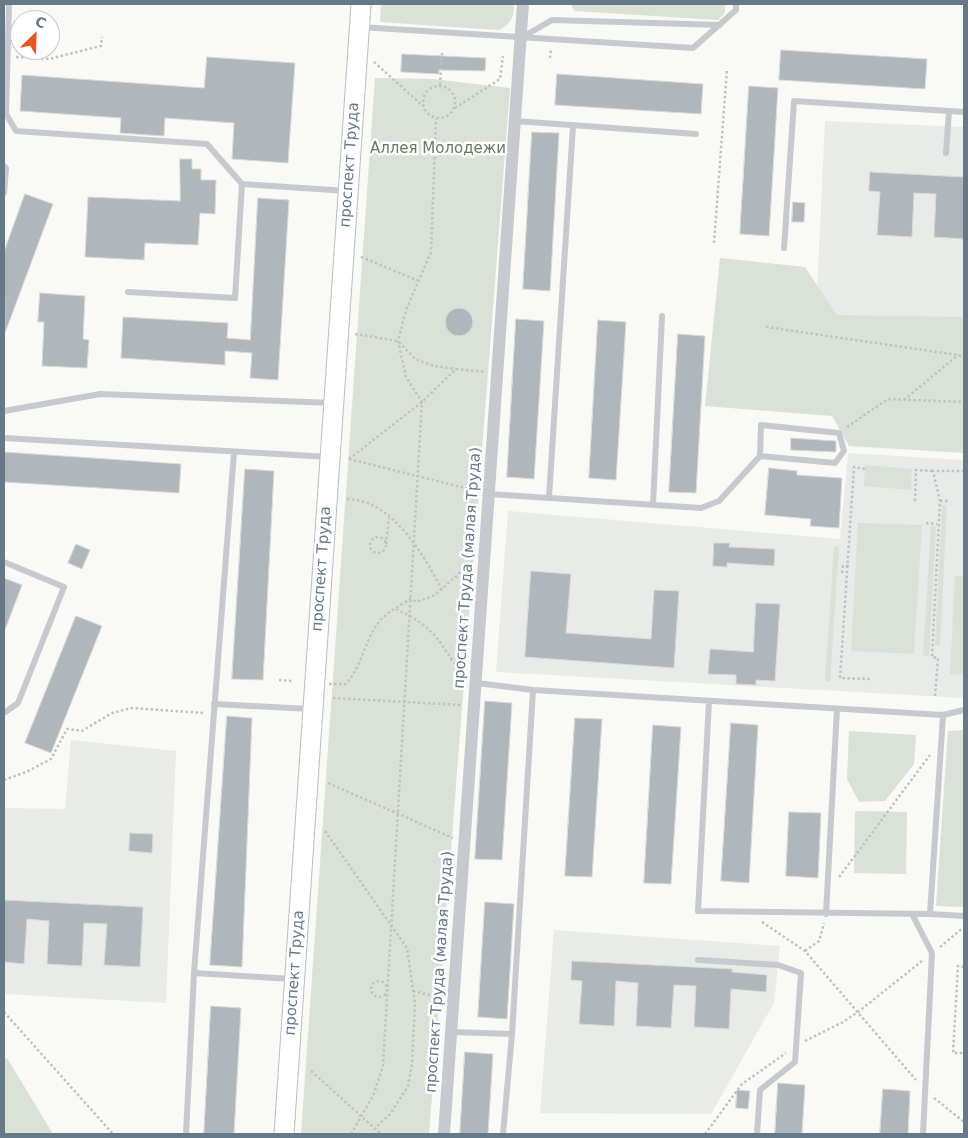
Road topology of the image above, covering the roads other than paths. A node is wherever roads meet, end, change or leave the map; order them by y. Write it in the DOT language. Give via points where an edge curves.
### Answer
graph roads {
  1 [pos="9,4"];
  2 [pos="361,4"];
  3 [pos="523,4"];
  4 [pos="736,7"];
  5 [pos="720,25"];
  6 [pos="359,27"];
  7 [pos="520,39"];
  8 [pos="948,111"];
  9 [pos="964,112"];
  10 [pos="514,121"];
  11 [pos="573,126"];
  12 [pos="696,134"];
  13 [pos="946,154"];
  14 [pos="4,166"];
  15 [pos="242,184"];
  16 [pos="348,191"];
  17 [pos="4,193"];
  18 [pos="784,248"];
  19 [pos="128,292"];
  20 [pos="662,316"];
  21 [pos="334,403"];
  22 [pos="4,411"];
  23 [pos="4,438"];
  24 [pos="234,452"];
  25 [pos="760,456"];
  26 [pos="330,457"];
  27 [pos="489,494"];
  28 [pos="549,497"];
  29 [pos="653,505"];
  30 [pos="4,562"];
  31 [pos="533,690"];
  32 [pos="476,694"];
  33 [pos="709,701"];
  34 [pos="214,704"];
  35 [pos="313,709"];
  36 [pos="836,709"];
  37 [pos="964,710"];
  38 [pos="4,713"];
  39 [pos="943,715"];
  40 [pos="826,914"];
  41 [pos="912,914"];
  42 [pos="930,914"];
  43 [pos="964,916"];
  44 [pos="698,960"];
  45 [pos="194,973"];
  46 [pos="294,979"];
  47 [pos="453,1032"];
  48 [pos="512,1034"];
  49 [pos="186,1134"];
  50 [pos="284,1134"];
  51 [pos="444,1134"];
  52 [pos="503,1134"];
  53 [pos="757,1134"];
  54 [pos="924,1134"];
  1 -- 15 [label="lane" via="6,114 16,130 207,144"];
  2 -- 6 [label="street, проспект Труда"];
  3 -- 7 [label="street, проспект Труда (малая Труда)"];
  4 -- 5 [label="lane"];
  5 -- 7 [label="lane" via="552,20"];
  5 -- 7 [label="lane" via="693,48"];
  6 -- 7 [label="lane"];
  6 -- 16 [label="street, проспект Труда"];
  7 -- 10 [label="street, проспект Труда (малая Труда)"];
  8 -- 9 [label="lane"];
  8 -- 13 [label="lane"];
  8 -- 18 [label="lane" via="794,101"];
  10 -- 11 [label="lane"];
  10 -- 27 [label="street, проспект Труда (малая Труда)"];
  11 -- 12 [label="lane"];
  11 -- 28 [label="lane"];
  14 -- 17 [label="lane"];
  15 -- 16 [label="lane"];
  15 -- 19 [label="lane" via="235,298"];
  16 -- 21 [label="street, проспект Труда"];
  20 -- 29 [label="lane"];
  21 -- 22 [label="lane" via="100,394"];
  21 -- 26 [label="street, проспект Труда"];
  23 -- 24 [label="lane"];
  24 -- 26 [label="lane"];
  24 -- 34 [label="lane"];
  25 -- 25 [label="lane" via="835,463 844,451 839,433 761,424"];
  25 -- 29 [label="lane" via="719,501 701,508"];
  26 -- 35 [label="street, проспект Труда"];
  27 -- 28 [label="lane"];
  27 -- 32 [label="street, проспект Труда (малая Труда)"];
  28 -- 29 [label="lane"];
  30 -- 38 [label="lane" via="64,587 18,703"];
  31 -- 32 [label="lane"];
  31 -- 33 [label="lane"];
  31 -- 48 [label="lane"];
  32 -- 47 [label="street, проспект Труда (малая Труда)"];
  33 -- 36 [label="lane"];
  33 -- 40 [label="lane" via="698,911"];
  34 -- 35 [label="lane"];
  34 -- 45 [label="lane"];
  35 -- 46 [label="street, проспект Труда"];
  36 -- 39 [label="lane"];
  36 -- 40 [label="lane"];
  37 -- 39 [label="lane"];
  39 -- 42 [label="lane"];
  40 -- 41 [label="lane"];
  41 -- 42 [label="lane"];
  41 -- 54 [label="lane" via="932,953"];
  42 -- 43 [label="lane"];
  44 -- 53 [label="lane" via="778,965 801,974 795,1062 760,1090"];
  45 -- 46 [label="lane"];
  45 -- 49 [label="lane"];
  46 -- 50 [label="street, проспект Труда"];
  47 -- 48 [label="lane"];
  47 -- 51 [label="street, проспект Труда (малая Труда)"];
  48 -- 52 [label="lane"];
}
